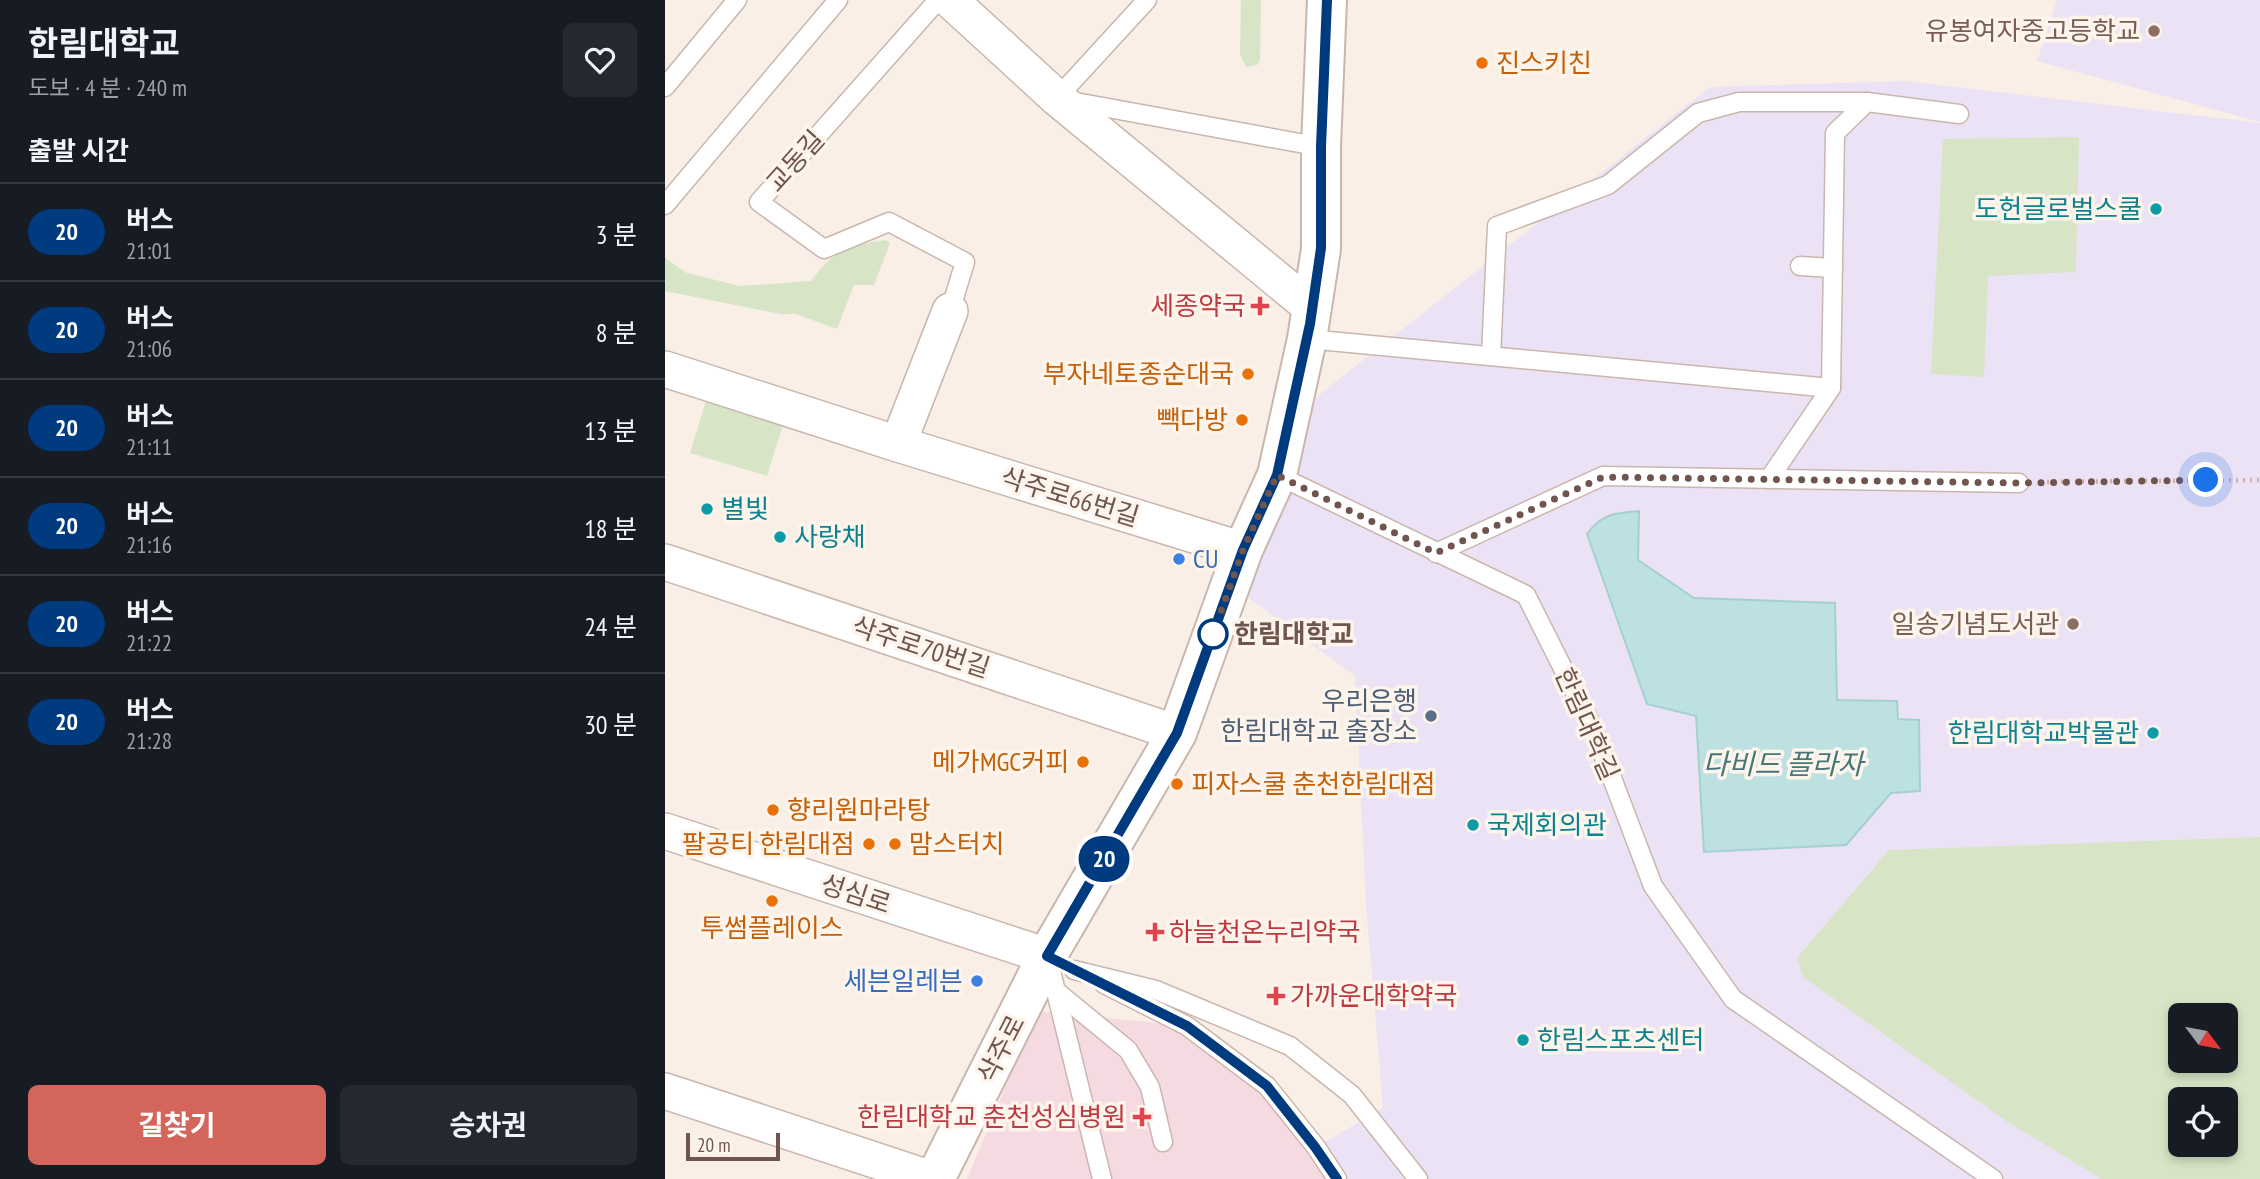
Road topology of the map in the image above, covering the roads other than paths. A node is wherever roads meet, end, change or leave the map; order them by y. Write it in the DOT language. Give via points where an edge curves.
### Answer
graph roads {
  1 [pos="737,0"];
  2 [pos="838,0"];
  3 [pos="937,0"];
  4 [pos="950,0"];
  5 [pos="1147,0"];
  6 [pos="1327,0"];
  7 [pos="665,87"];
  8 [pos="1057,98"];
  9 [pos="1867,102"];
  10 [pos="1959,114"];
  11 [pos="1321,147"];
  12 [pos="665,205"];
  13 [pos="1800,266"];
  14 [pos="1833,268"];
  15 [pos="950,311"];
  16 [pos="1310,324"];
  17 [pos="1491,356"];
  18 [pos="665,369"];
  19 [pos="1832,388"];
  20 [pos="898,444"];
  21 [pos="1277,475"];
  22 [pos="1769,479"];
  23 [pos="2019,483"];
  24 [pos="1243,550"];
  25 [pos="1436,553"];
  26 [pos="665,562"];
  27 [pos="1177,733"];
  28 [pos="665,831"];
  29 [pos="1059,972"];
  30 [pos="665,1091"];
  31 [pos="1163,1142"];
  32 [pos="933,1179"];
  33 [pos="1102,1179"];
  34 [pos="1337,1179"];
  35 [pos="1418,1179"];
  36 [pos="1993,1179"];
  1 -- 7 [label="lane"];
  2 -- 12 [label="lane"];
  3 -- 15 [label="lane, 교동길" via="759,202 824,249 889,222 965,262"];
  4 -- 8 [label="street"];
  5 -- 8 [label="lane"];
  6 -- 11 [label="street, 삭주로"];
  8 -- 11 [label="lane"];
  8 -- 16 [label="street"];
  9 -- 10 [label="lane"];
  9 -- 14 [label="lane" via="1835,133"];
  9 -- 17 [label="lane" via="1739,102 1697,113 1608,185 1497,226"];
  11 -- 16 [label="street, 삭주로" via="1321,248"];
  13 -- 14 [label="lane"];
  14 -- 19 [label="lane"];
  15 -- 20 [label="street"];
  16 -- 17 [label="lane"];
  16 -- 21 [label="street, 삭주로"];
  17 -- 19 [label="lane"];
  18 -- 20 [label="street, 삭주로66번길"];
  19 -- 22 [label="lane"];
  20 -- 24 [label="street, 삭주로66번길"];
  21 -- 24 [label="street, 삭주로"];
  21 -- 25 [label="lane, 한림대학길"];
  22 -- 23 [label="lane"];
  22 -- 25 [label="lane" via="1603,477"];
  24 -- 27 [label="street, 삭주로"];
  25 -- 36 [label="lane, 한림대학길" via="1526,595 1593,728 1653,886 1733,999"];
  26 -- 27 [label="street, 삭주로70번길"];
  27 -- 29 [label="street, 삭주로"];
  28 -- 29 [label="street, 성심로"];
  29 -- 31 [label="lane" via="1128,1050 1150,1087"];
  29 -- 32 [label="street, 삭주로"];
  29 -- 33 [label="lane"];
  29 -- 34 [label="lane" via="1187,1026 1267,1086"];
  29 -- 35 [label="lane" via="1156,990 1290,1046 1352,1095"];
  30 -- 32 [label="street"];
}
